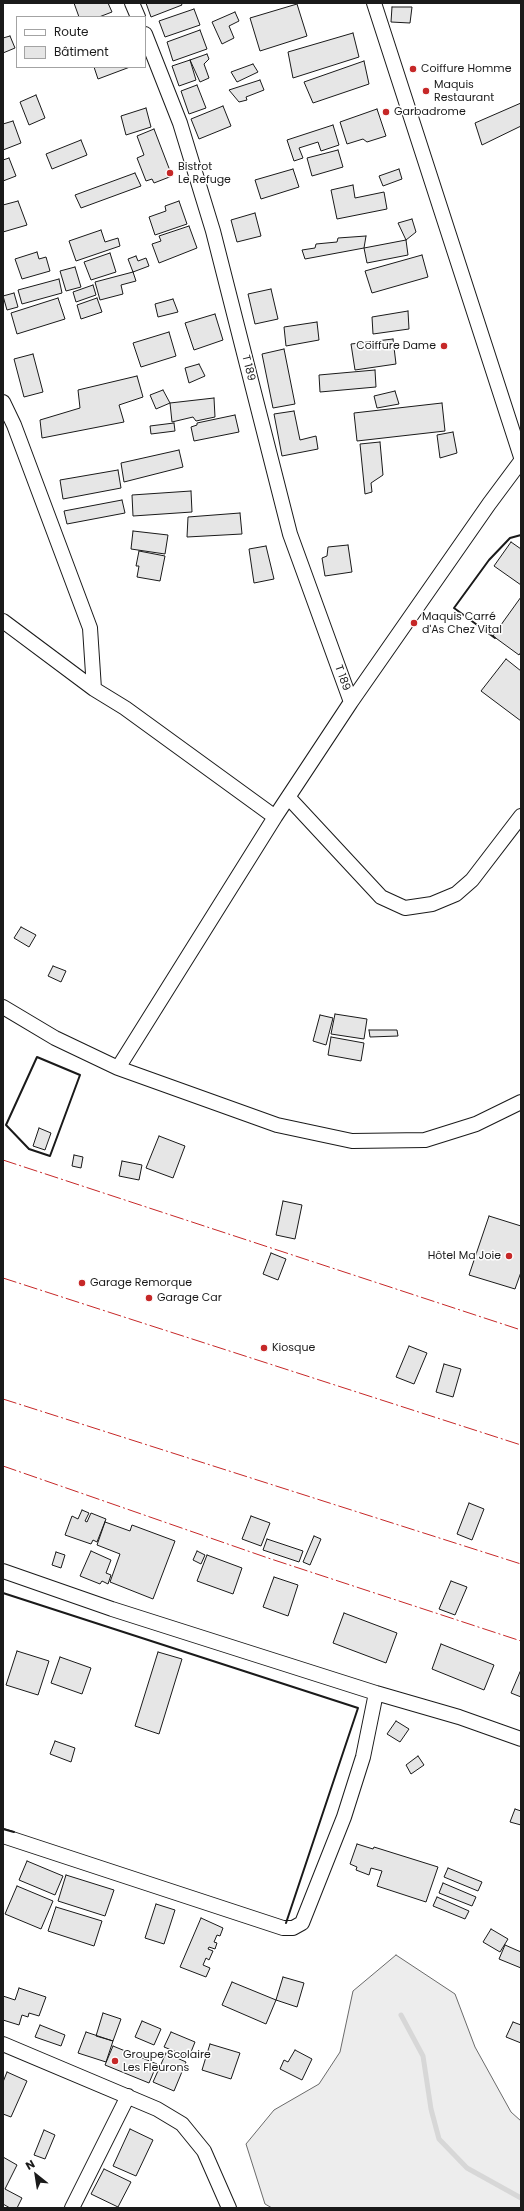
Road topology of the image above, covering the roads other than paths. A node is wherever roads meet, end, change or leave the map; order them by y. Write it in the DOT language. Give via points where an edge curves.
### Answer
graph roads {
  1 [pos="132,3"];
  2 [pos="374,3"];
  3 [pos="138,16"];
  4 [pos="146,37"];
  5 [pos="3,402"];
  6 [pos="521,457"];
  7 [pos="521,461"];
  8 [pos="3,621"];
  9 [pos="94,689"];
  10 [pos="351,702"];
  11 [pos="289,798"];
  12 [pos="521,816"];
  13 [pos="275,817"];
  14 [pos="3,1007"];
  15 [pos="118,1068"];
  16 [pos="521,1102"];
  17 [pos="3,1571"];
  18 [pos="376,1693"];
  19 [pos="521,1739"];
  20 [pos="3,1836"];
  21 [pos="3,2044"];
  22 [pos="128,2096"];
  23 [pos="72,2208"];
  24 [pos="229,2208"];
  1 -- 3 [label="street"];
  2 -- 6 [label="street"];
  4 -- 10 [label="street, T 189" via="180,124 213,231 290,534"];
  5 -- 9 [label="street" via="14,425 90,628"];
  7 -- 10 [label="street" via="488,504"];
  8 -- 9 [label="street"];
  9 -- 13 [label="street" via="125,708"];
  10 -- 11 [label="street"];
  11 -- 12 [label="street" via="381,897 405,908 432,904 456,894 472,880"];
  11 -- 13 [label="street"];
  13 -- 15 [label="street"];
  14 -- 15 [label="street" via="55,1038"];
  15 -- 16 [label="street" via="277,1125 352,1141 425,1140 476,1124"];
  17 -- 18 [label="street" via="112,1609"];
  18 -- 19 [label="street" via="459,1717"];
  18 -- 20 [label="street" via="363,1757 344,1817 302,1923 293,1928 284,1928"];
  21 -- 22 [label="street"];
  22 -- 23 [label="street"];
  22 -- 24 [label="street" via="182,2124 204,2151"];
}
